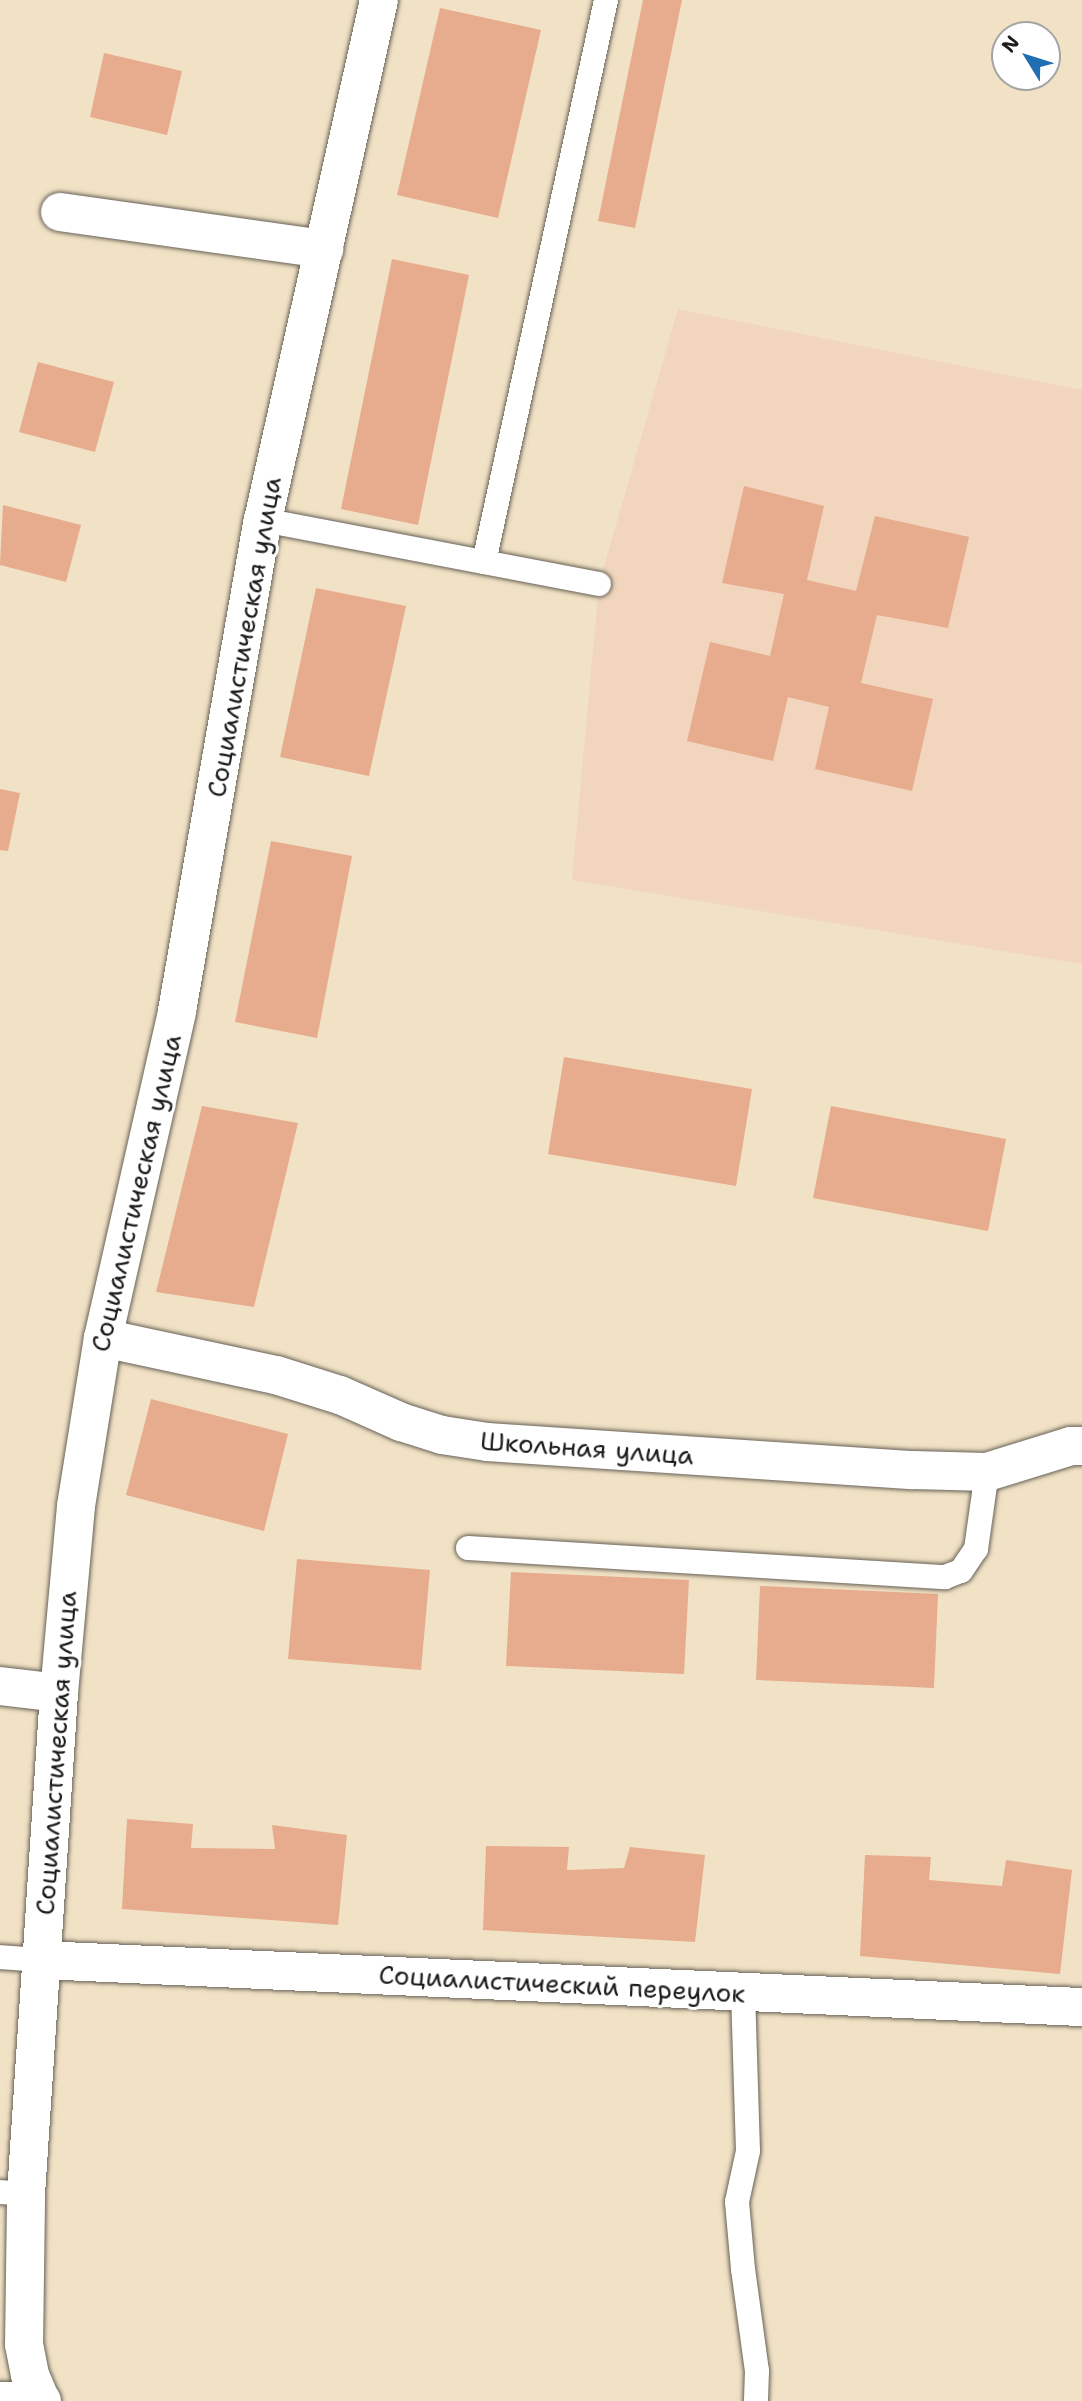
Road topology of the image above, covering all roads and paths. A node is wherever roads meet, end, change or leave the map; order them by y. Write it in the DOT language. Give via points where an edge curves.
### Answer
graph roads {
  1 [pos="379,0"];
  2 [pos="606,0"];
  3 [pos="60,212"];
  4 [pos="324,249"];
  5 [pos="263,520"];
  6 [pos="484,562"];
  7 [pos="599,584"];
  8 [pos="103,1338"];
  9 [pos="1082,1446"];
  10 [pos="987,1472"];
  11 [pos="468,1548"];
  12 [pos="0,1686"];
  13 [pos="59,1693"];
  14 [pos="0,1957"];
  15 [pos="41,1960"];
  16 [pos="743,1992"];
  17 [pos="1082,2007"];
  18 [pos="13,2193"];
  19 [pos="0,2401"];
  20 [pos="42,2401"];
  21 [pos="756,2401"];
  1 -- 4 [label="street, Социалистическая улица"];
  2 -- 6 [label="lane"];
  3 -- 4 [label="street"];
  4 -- 5 [label="street, Социалистическая улица"];
  5 -- 6 [label="lane"];
  5 -- 8 [label="street, Социалистическая улица" via="177,1011"];
  6 -- 7 [label="lane"];
  8 -- 10 [label="street, Школьная улица" via="276,1375 340,1395 401,1422 487,1443"];
  8 -- 13 [label="street, Социалистическая улица" via="76,1506"];
  9 -- 10 [label="street, Школьная улица"];
  10 -- 11 [label="lane" via="976,1549 961,1572 945,1577"];
  12 -- 13 [label="street"];
  13 -- 15 [label="street, Социалистическая улица"];
  14 -- 15 [label="lane"];
  15 -- 16 [label="street, Социалистический переулок"];
  15 -- 18 [label="street, Социалистическая улица"];
  16 -- 17 [label="street, Социалистический переулок"];
  16 -- 21 [label="lane" via="748,2151 737,2202 757,2371"];
  18 -- 20 [label="street, Социалистическая улица" via="24,2345"];
  19 -- 20 [label="street"];
}
